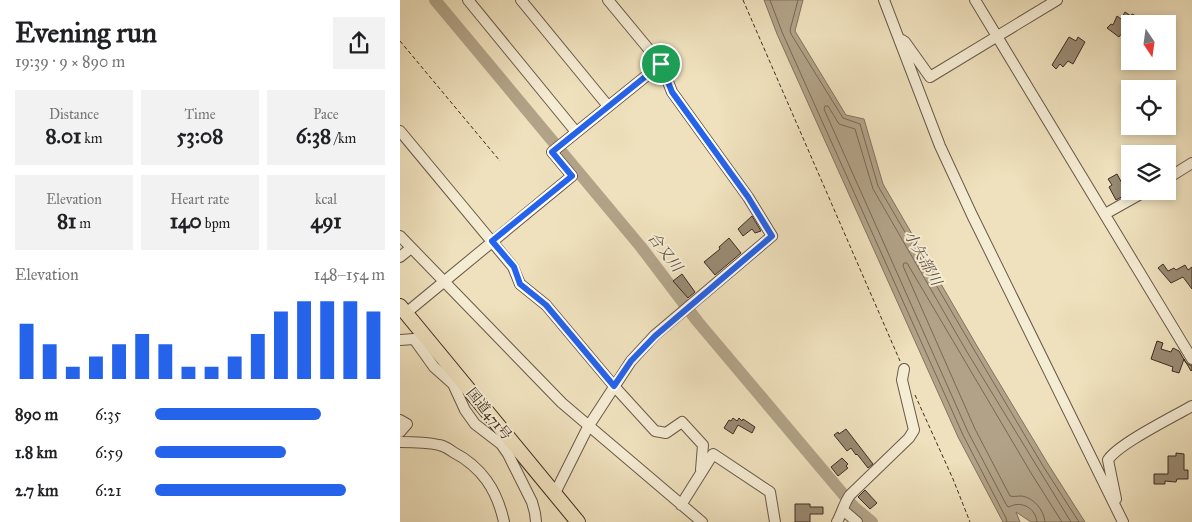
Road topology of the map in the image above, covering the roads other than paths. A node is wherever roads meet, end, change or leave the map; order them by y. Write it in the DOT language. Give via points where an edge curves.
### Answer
graph roads {
  1 [pos="468,0"];
  2 [pos="521,0"];
  3 [pos="608,0"];
  4 [pos="884,0"];
  5 [pos="975,0"];
  6 [pos="1057,0"];
  7 [pos="997,37"];
  8 [pos="898,39"];
  9 [pos="661,64"];
  10 [pos="608,106"];
  11 [pos="400,131"];
  12 [pos="576,132"];
  13 [pos="1192,163"];
  14 [pos="1176,173"];
  15 [pos="1130,200"];
  16 [pos="1105,214"];
  17 [pos="400,236"];
  18 [pos="492,241"];
  19 [pos="412,248"];
  20 [pos="400,257"];
  21 [pos="445,282"];
  22 [pos="403,309"];
  23 [pos="400,340"];
  24 [pos="1192,359"];
  25 [pos="904,369"];
  26 [pos="614,386"];
  27 [pos="1192,406"];
  28 [pos="400,420"];
  29 [pos="588,427"];
  30 [pos="400,432"];
  31 [pos="400,442"];
  32 [pos="701,470"];
  33 [pos="554,493"];
  34 [pos="846,502"];
  35 [pos="681,505"];
  36 [pos="1120,517"];
  37 [pos="504,522"];
  38 [pos="536,522"];
  39 [pos="578,522"];
  40 [pos="702,522"];
  41 [pos="775,522"];
  42 [pos="837,522"];
  43 [pos="856,522"];
  1 -- 12 [label="street"];
  2 -- 10 [label="street"];
  3 -- 9 [label="street"];
  4 -- 8 [label="street"];
  5 -- 7 [label="street"];
  6 -- 7 [label="street"];
  7 -- 8 [label="street" via="930,77 905,42"];
  7 -- 16 [label="street"];
  8 -- 36 [label="street" via="940,146 972,215"];
  9 -- 10 [label="street"];
  9 -- 26 [label="street" via="672,92 748,197 772,236 655,336 631,361"];
  10 -- 12 [label="street"];
  11 -- 18 [label="street"];
  12 -- 18 [label="street" via="552,152 572,176"];
  13 -- 14 [label="street"];
  15 -- 16 [label="street"];
  16 -- 24 [label="street"];
  17 -- 19 [label="street"];
  18 -- 21 [label="street"];
  18 -- 26 [label="street" via="514,267 520,284 546,305"];
  19 -- 20 [label="street"];
  19 -- 21 [label="street"];
  21 -- 22 [label="street"];
  21 -- 29 [label="street"];
  22 -- 33 [label="highway, 国道471号"];
  23 -- 38 [label="street" via="414,339 434,367 452,384 475,424 501,444 532,502"];
  25 -- 34 [label="street" via="902,380 914,430"];
  26 -- 29 [label="street"];
  26 -- 32 [label="street" via="655,431 666,433 682,422 703,445"];
  27 -- 36 [label="street" via="1110,456 1108,460"];
  28 -- 30 [label="street" via="407,424"];
  29 -- 33 [label="street"];
  29 -- 35 [label="street"];
  31 -- 37 [label="street" via="441,445 468,460 490,484"];
  32 -- 35 [label="street"];
  32 -- 41 [label="street" via="713,454 770,492"];
  33 -- 39 [label="highway, 国道471号"];
  34 -- 42 [label="street"];
  34 -- 43 [label="street"];
  35 -- 40 [label="street"];
}
